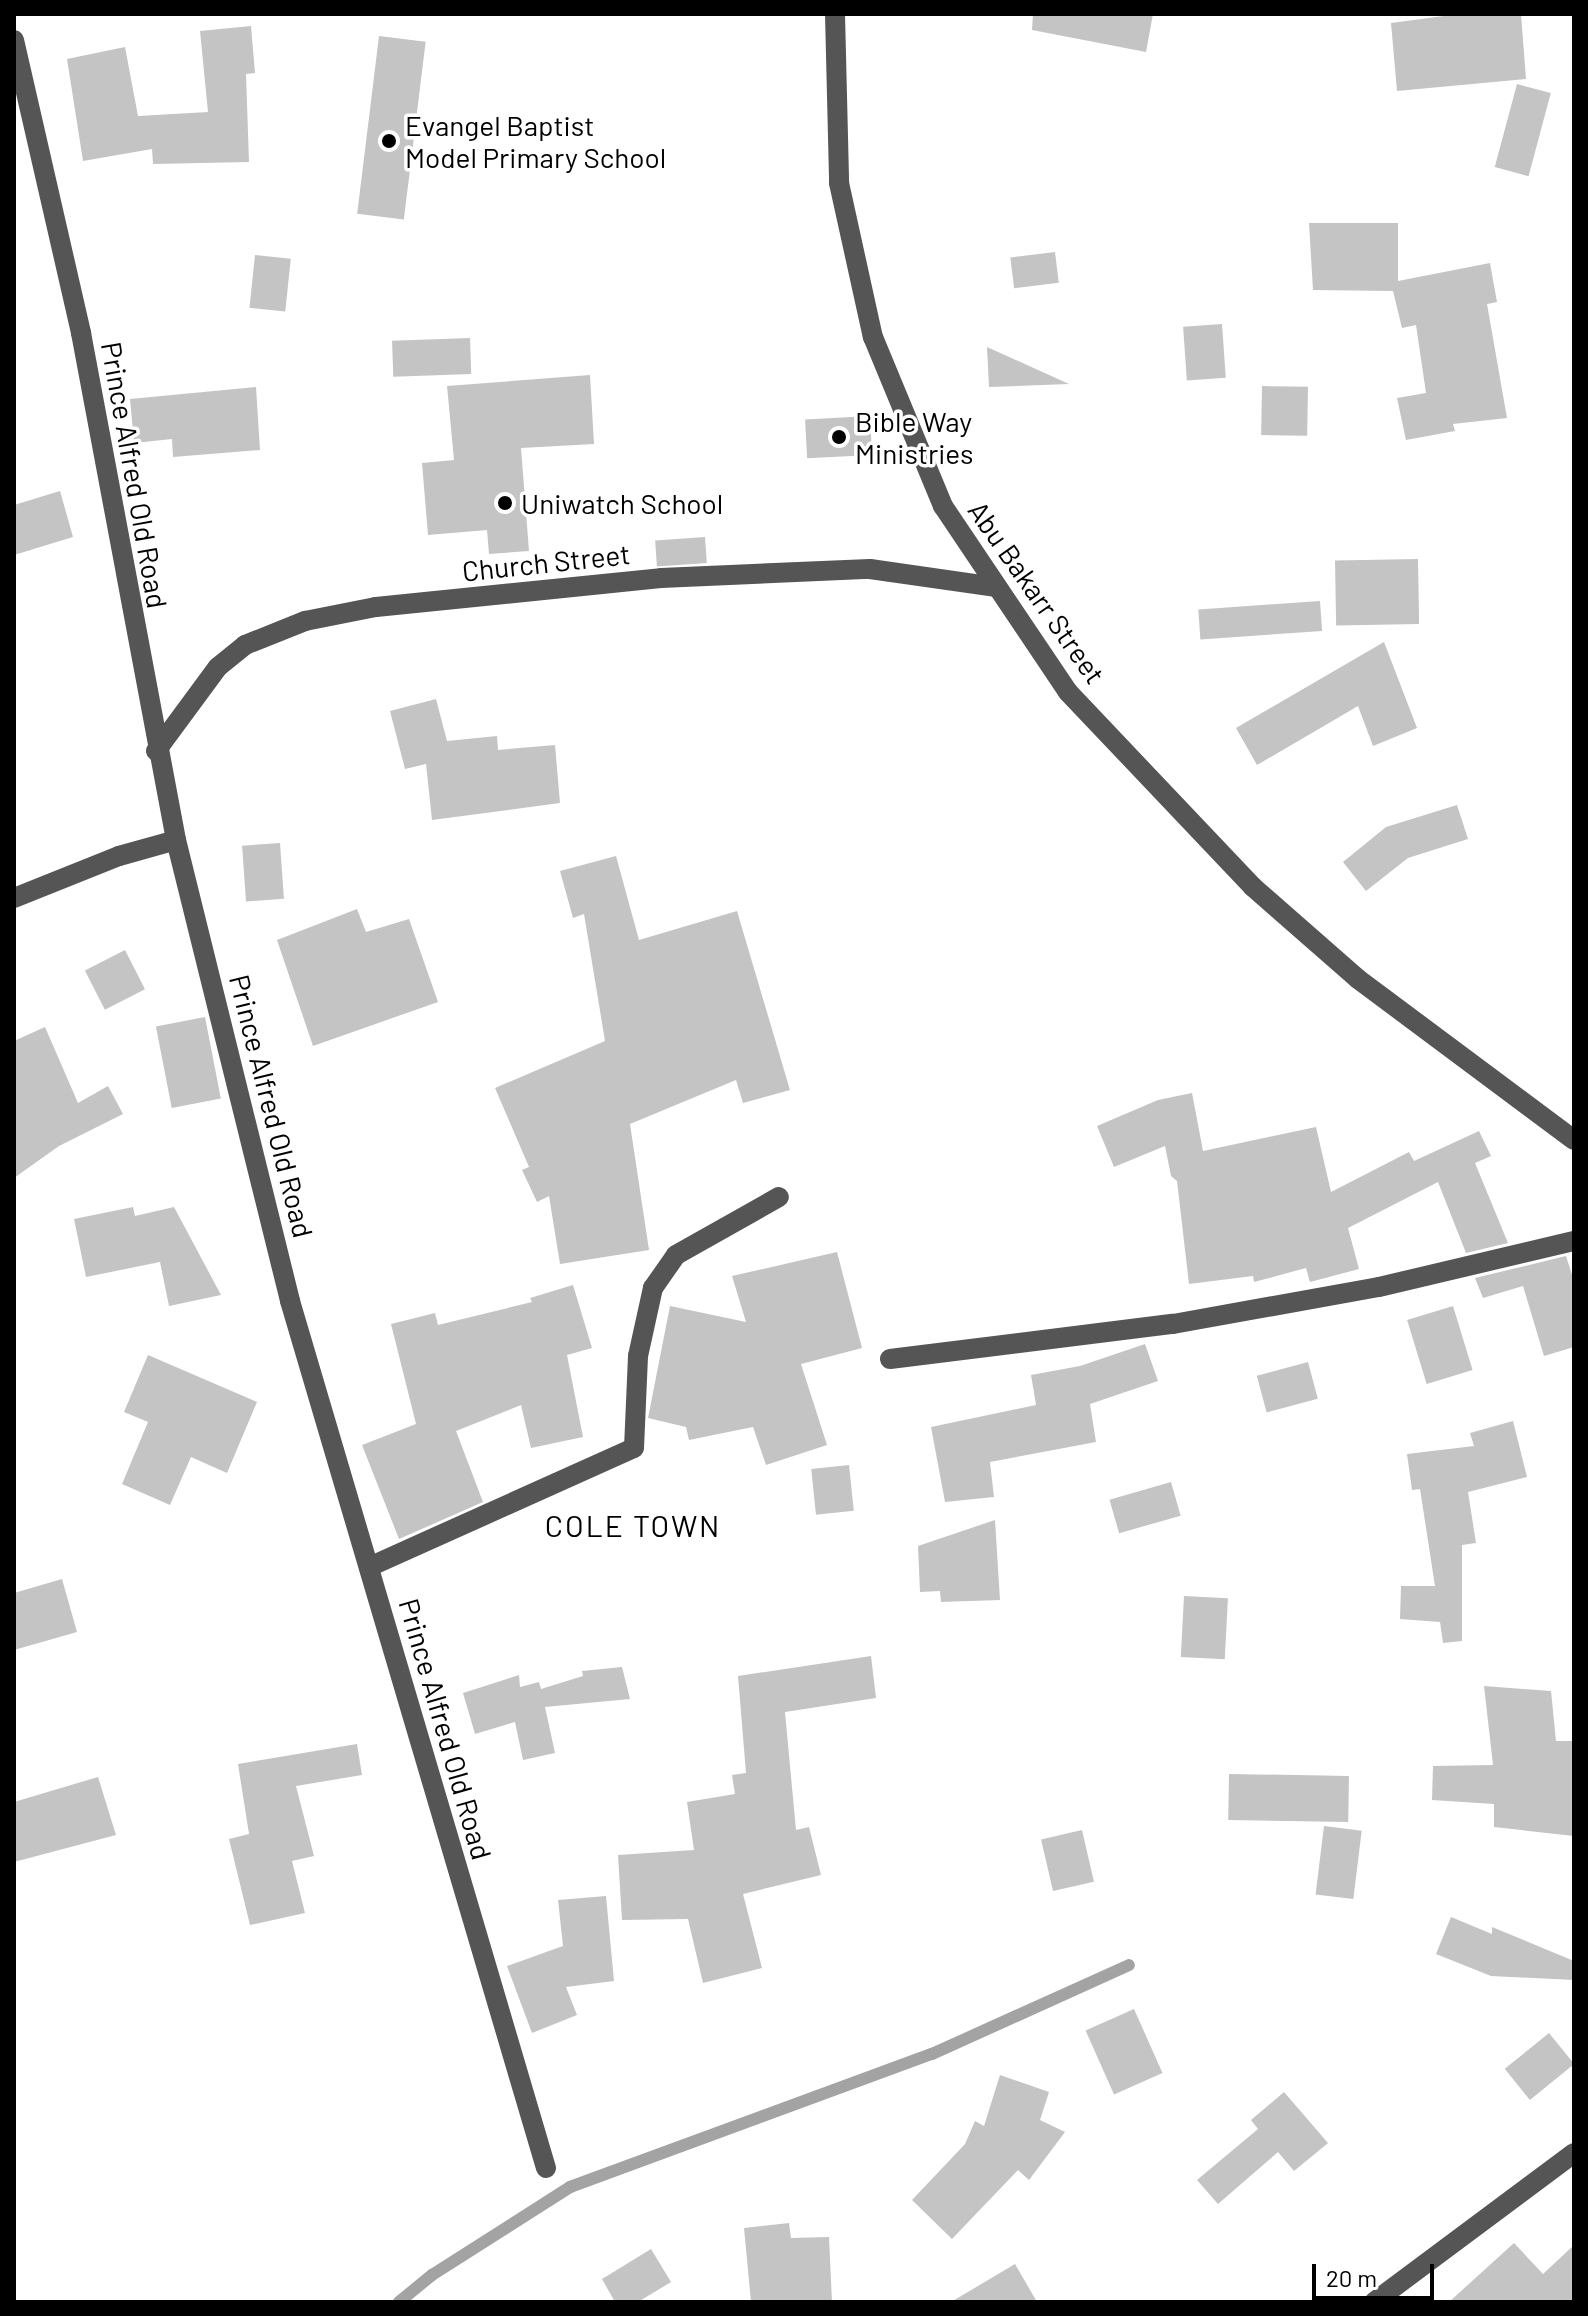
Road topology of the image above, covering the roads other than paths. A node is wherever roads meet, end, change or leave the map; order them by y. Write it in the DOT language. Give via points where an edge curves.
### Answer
graph roads {
  1 [pos="835,14"];
  2 [pos="14,40"];
  3 [pos="997,587"];
  4 [pos="156,751"];
  5 [pos="176,840"];
  6 [pos="14,898"];
  7 [pos="1574,1140"];
  8 [pos="779,1197"];
  9 [pos="1574,1241"];
  10 [pos="890,1359"];
  11 [pos="369,1567"];
  12 [pos="1574,2153"];
  13 [pos="546,2168"];
  14 [pos="1374,2302"];
  1 -- 3 [label="street, Abu Bakarr Street" via="839,183 873,337 943,506"];
  2 -- 4 [label="street, Prince Alfred Old Road" via="81,333"];
  3 -- 4 [label="street, Church Street" via="870,569 661,578 333,615 245,645 218,667"];
  3 -- 7 [label="street, Abu Bakarr Street" via="1068,692 1253,887 1358,979"];
  4 -- 5 [label="street, Prince Alfred Old Road"];
  5 -- 6 [label="street" via="119,856"];
  5 -- 11 [label="street, Prince Alfred Old Road" via="290,1301"];
  8 -- 11 [label="street" via="676,1255 653,1288 638,1356 634,1448"];
  9 -- 10 [label="street" via="1379,1287 1173,1324"];
  11 -- 13 [label="street, Prince Alfred Old Road"];
  12 -- 14 [label="street"];
}
